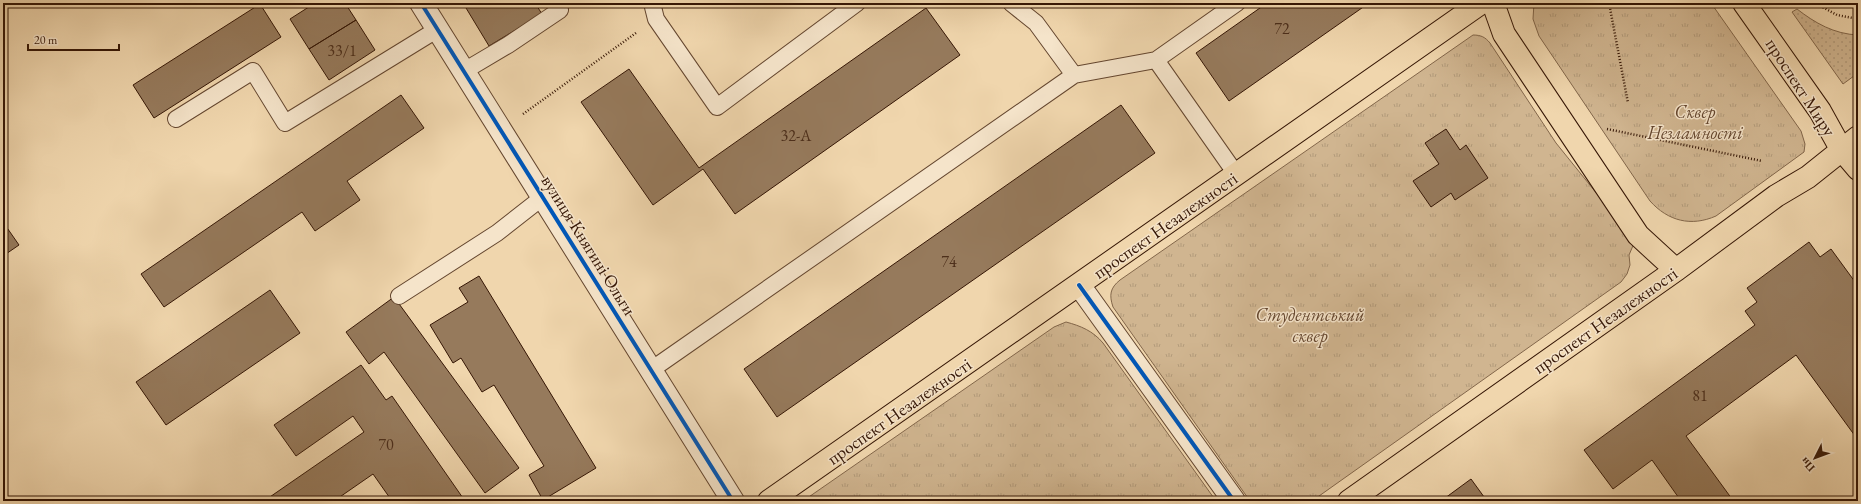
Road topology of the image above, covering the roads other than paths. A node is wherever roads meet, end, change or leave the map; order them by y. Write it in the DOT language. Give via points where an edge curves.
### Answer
graph roads {
  1 [pos="421,3"];
  2 [pos="556,3"];
  3 [pos="857,3"];
  4 [pos="1011,3"];
  5 [pos="1238,3"];
  6 [pos="1481,3"];
  7 [pos="1493,3"];
  8 [pos="1744,3"];
  9 [pos="655,11"];
  10 [pos="438,29"];
  11 [pos="1156,60"];
  12 [pos="464,71"];
  13 [pos="1074,75"];
  14 [pos="176,120"];
  15 [pos="1850,143"];
  16 [pos="1858,169"];
  17 [pos="1236,174"];
  18 [pos="543,197"];
  19 [pos="1676,270"];
  20 [pos="1079,285"];
  21 [pos="399,296"];
  22 [pos="651,370"];
  23 [pos="733,501"];
  24 [pos="769,501"];
  25 [pos="1234,501"];
  26 [pos="1349,501"];
  1 -- 10 [label="street, вулиця Княгині Ольги"];
  2 -- 12 [label="lane" via="560,10"];
  3 -- 9 [label="lane" via="717,107"];
  4 -- 13 [label="lane" via="1036,23"];
  5 -- 11 [label="lane"];
  6 -- 17 [label="main road, проспект Незалежності"];
  7 -- 19 [label="main road" via="1504,34 1638,235"];
  8 -- 15 [label="main road, проспект Миру" via="1820,111"];
  10 -- 12 [label="street, вулиця Княгині Ольги"];
  10 -- 14 [label="lane" via="285,123 253,71"];
  11 -- 13 [label="lane"];
  11 -- 17 [label="lane"];
  12 -- 18 [label="street, вулиця Княгині Ольги"];
  13 -- 22 [label="lane"];
  15 -- 16 [label="main road, проспект Миру"];
  15 -- 19 [label="main road, проспект Незалежності" via="1808,177 1776,196"];
  17 -- 20 [label="main road, проспект Незалежності"];
  18 -- 21 [label="lane" via="497,233"];
  18 -- 22 [label="street, вулиця Княгині Ольги"];
  19 -- 26 [label="main road, проспект Незалежності"];
  20 -- 24 [label="main road, проспект Незалежності"];
  20 -- 25 [label="street"];
  22 -- 23 [label="street, вулиця Княгині Ольги"];
}
